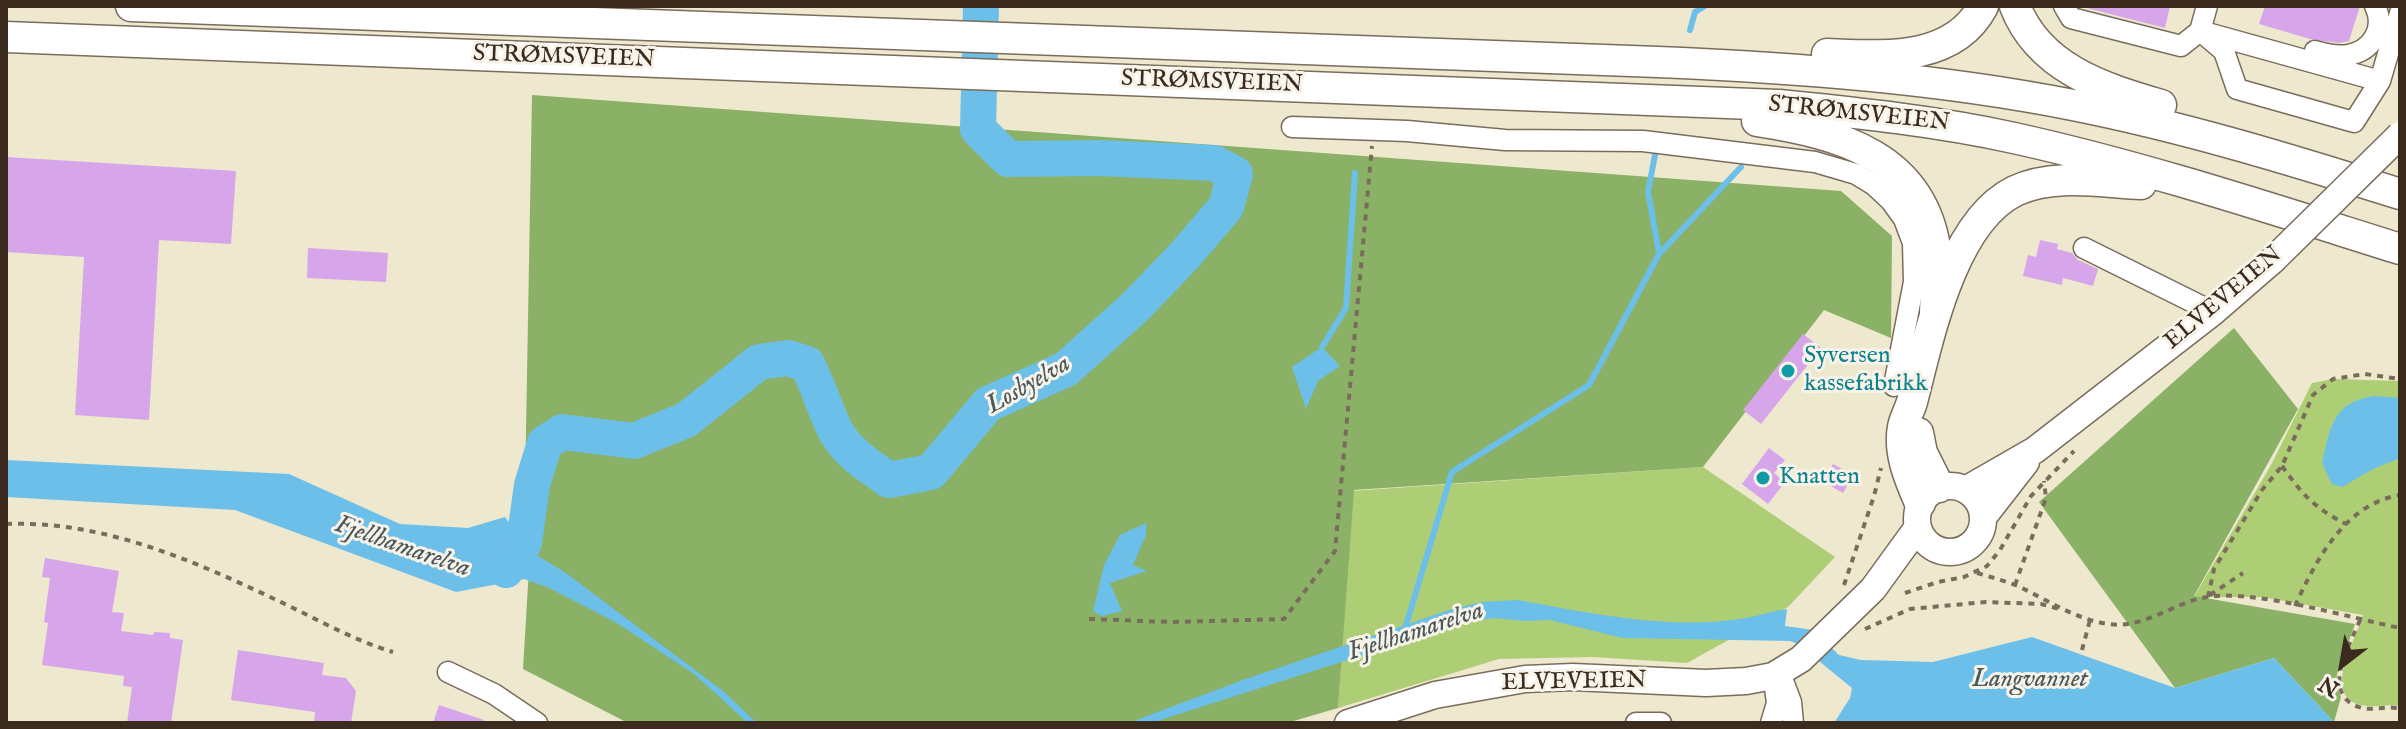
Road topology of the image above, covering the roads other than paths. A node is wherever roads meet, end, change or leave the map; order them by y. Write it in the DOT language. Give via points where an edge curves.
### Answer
graph roads {
  1 [pos="131,6"];
  2 [pos="1983,6"];
  3 [pos="2015,6"];
  4 [pos="2064,6"];
  5 [pos="2375,6"];
  6 [pos="2400,13"];
  7 [pos="2203,18"];
  8 [pos="6,37"];
  9 [pos="1139,43"];
  10 [pos="6,44"];
  11 [pos="263,46"];
  12 [pos="2380,81"];
  13 [pos="1260,85"];
  14 [pos="1292,127"];
  15 [pos="2400,135"];
  16 [pos="2400,178"];
  17 [pos="2199,188"];
  18 [pos="2400,194"];
  19 [pos="2084,248"];
  20 [pos="2400,249"];
  21 [pos="2213,312"];
  22 [pos="1935,315"];
  23 [pos="1904,393"];
  24 [pos="2035,450"];
  25 [pos="1936,502"];
  26 [pos="1984,516"];
  27 [pos="1939,551"];
  28 [pos="1873,589"];
  29 [pos="1785,669"];
  30 [pos="448,672"];
  31 [pos="537,723"];
  32 [pos="1348,723"];
  33 [pos="1636,723"];
  34 [pos="1661,723"];
  35 [pos="1771,723"];
  36 [pos="1793,723"];
  1 -- 9 [label="highway, STRØMSVEIEN"];
  2 -- 9 [label="highway" via="1959,35 1911,54 1353,35"];
  3 -- 16 [label="highway" via="2046,54 2088,79 2127,96"];
  4 -- 7 [label="lane" via="2071,18 2181,46"];
  5 -- 7 [label="lane" via="2380,26 2376,37 2350,55 2328,55"];
  6 -- 12 [label="lane"];
  7 -- 12 [label="lane"];
  7 -- 12 [label="lane" via="2224,51 2237,89 2354,122"];
  8 -- 11 [label="highway, STRØMSVEIEN"];
  9 -- 18 [label="highway, STRØMSVEIEN" via="1688,63 1904,79 2120,115"];
  10 -- 11 [label="highway"];
  11 -- 13 [label="highway, STRØMSVEIEN"];
  13 -- 17 [label="highway, STRØMSVEIEN" via="1648,98 1839,111 2015,138"];
  13 -- 22 [label="highway" via="1740,118 1836,137 1888,164 1923,208 1937,257"];
  14 -- 23 [label="lane" via="1505,140 1643,141 1815,162 1856,174 1891,201 1913,243"];
  15 -- 21 [label="main road, ELVEVEIEN, bridge"];
  17 -- 20 [label="highway, STRØMSVEIEN"];
  17 -- 22 [label="highway" via="2068,180 2014,192 1977,223 1965,241"];
  19 -- 21 [label="lane"];
  21 -- 24 [label="main road, ELVEVEIEN"];
  22 -- 23 [label="highway"];
  23 -- 25 [label="highway"];
  24 -- 25 [label="main road, ELVEVEIEN"];
  24 -- 26 [label="main road, ELVEVEIEN"];
  25 -- 26 [label="main road" via="1978,500"];
  25 -- 27 [label="main road" via="1922,537"];
  25 -- 28 [label="main road, ELVEVEIEN"];
  26 -- 27 [label="main road, ELVEVEIEN" via="1974,542 1958,552"];
  27 -- 28 [label="main road, ELVEVEIEN"];
  28 -- 29 [label="main road, ELVEVEIEN" via="1842,629"];
  29 -- 32 [label="main road, ELVEVEIEN" via="1746,681 1706,683 1525,679 1435,695"];
  29 -- 35 [label="lane"];
  29 -- 36 [label="lane"];
  30 -- 31 [label="lane"];
  33 -- 34 [label="lane"];
}
